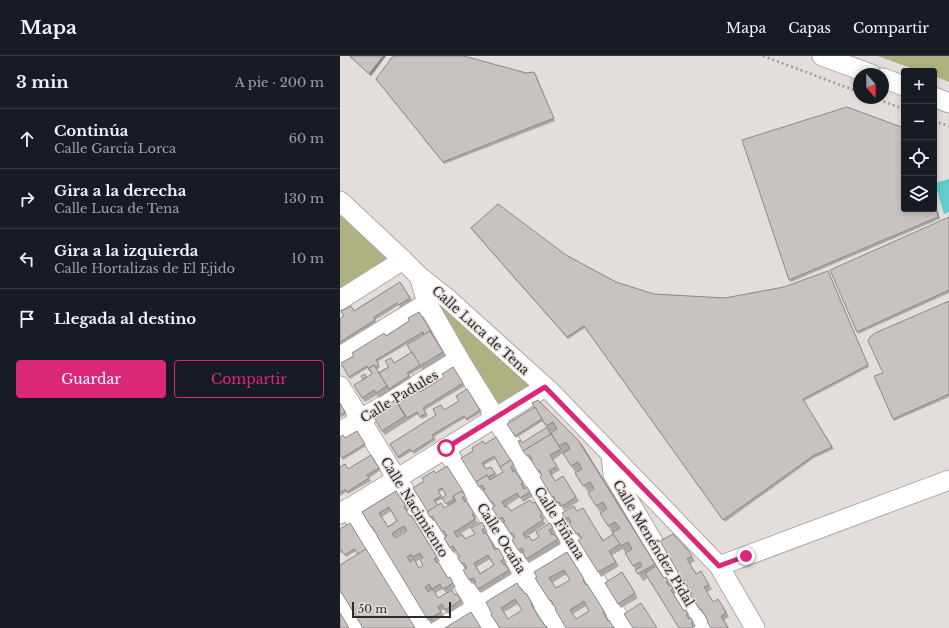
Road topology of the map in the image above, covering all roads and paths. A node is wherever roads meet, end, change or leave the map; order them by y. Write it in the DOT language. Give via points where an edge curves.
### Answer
graph roads {
  1 [pos="763,56"];
  2 [pos="822,56"];
  3 [pos="855,68"];
  4 [pos="889,80"];
  5 [pos="901,85"];
  6 [pos="853,90"];
  7 [pos="937,98"];
  8 [pos="949,103"];
  9 [pos="889,104"];
  10 [pos="901,108"];
  11 [pos="937,122"];
  12 [pos="949,126"];
  13 [pos="340,202"];
  14 [pos="403,260"];
  15 [pos="419,276"];
  16 [pos="340,300"];
  17 [pos="427,303"];
  18 [pos="340,356"];
  19 [pos="459,360"];
  20 [pos="340,386"];
  21 [pos="545,387"];
  22 [pos="495,418"];
  23 [pos="360,419"];
  24 [pos="340,432"];
  25 [pos="446,448"];
  26 [pos="611,455"];
  27 [pos="397,479"];
  28 [pos="949,480"];
  29 [pos="344,511"];
  30 [pos="574,544"];
  31 [pos="719,566"];
  32 [pos="525,575"];
  33 [pos="340,603"];
  34 [pos="477,605"];
  35 [pos="356,628"];
  36 [pos="424,628"];
  37 [pos="440,628"];
  38 [pos="491,628"];
  39 [pos="558,628"];
  40 [pos="625,628"];
  41 [pos="704,628"];
  42 [pos="755,628"];
  1 -- 6 [label="path"];
  2 -- 3 [label="street"];
  4 -- 5 [label="street"];
  7 -- 8 [label="street"];
  9 -- 10 [label="path"];
  11 -- 12 [label="path"];
  13 -- 14 [label="street, Calle Luca de Tena"];
  14 -- 15 [label="street, Calle Luca de Tena"];
  14 -- 16 [label="street"];
  15 -- 17 [label="street, Calle Fiñana"];
  15 -- 21 [label="street, Calle Luca de Tena"];
  17 -- 18 [label="street"];
  17 -- 19 [label="street, Calle Fiñana"];
  19 -- 22 [label="street, Calle Fiñana"];
  19 -- 23 [label="street, Calle Padules"];
  20 -- 23 [label="street, Calle Nacimiento"];
  21 -- 22 [label="street"];
  21 -- 26 [label="street, Calle Luca de Tena"];
  22 -- 25 [label="street"];
  22 -- 30 [label="street, Calle Fiñana"];
  23 -- 24 [label="street, Calle Padules"];
  23 -- 27 [label="street, Calle Nacimiento"];
  25 -- 27 [label="street"];
  25 -- 32 [label="street, Calle Ocaña"];
  26 -- 31 [label="street, Calle Luca de Tena"];
  26 -- 41 [label="street, Calle Menéndez Pidal" via="612,474"];
  27 -- 29 [label="street"];
  27 -- 34 [label="street, Calle Nacimiento"];
  28 -- 31 [label="street"];
  29 -- 36 [label="street"];
  30 -- 32 [label="street"];
  30 -- 40 [label="street, Calle Fiñana"];
  31 -- 42 [label="street, Calle Luca de Tena"];
  32 -- 34 [label="street"];
  32 -- 39 [label="street, Calle Ocaña"];
  33 -- 35 [label="street"];
  34 -- 37 [label="street"];
  34 -- 38 [label="street, Calle Nacimiento"];
}
